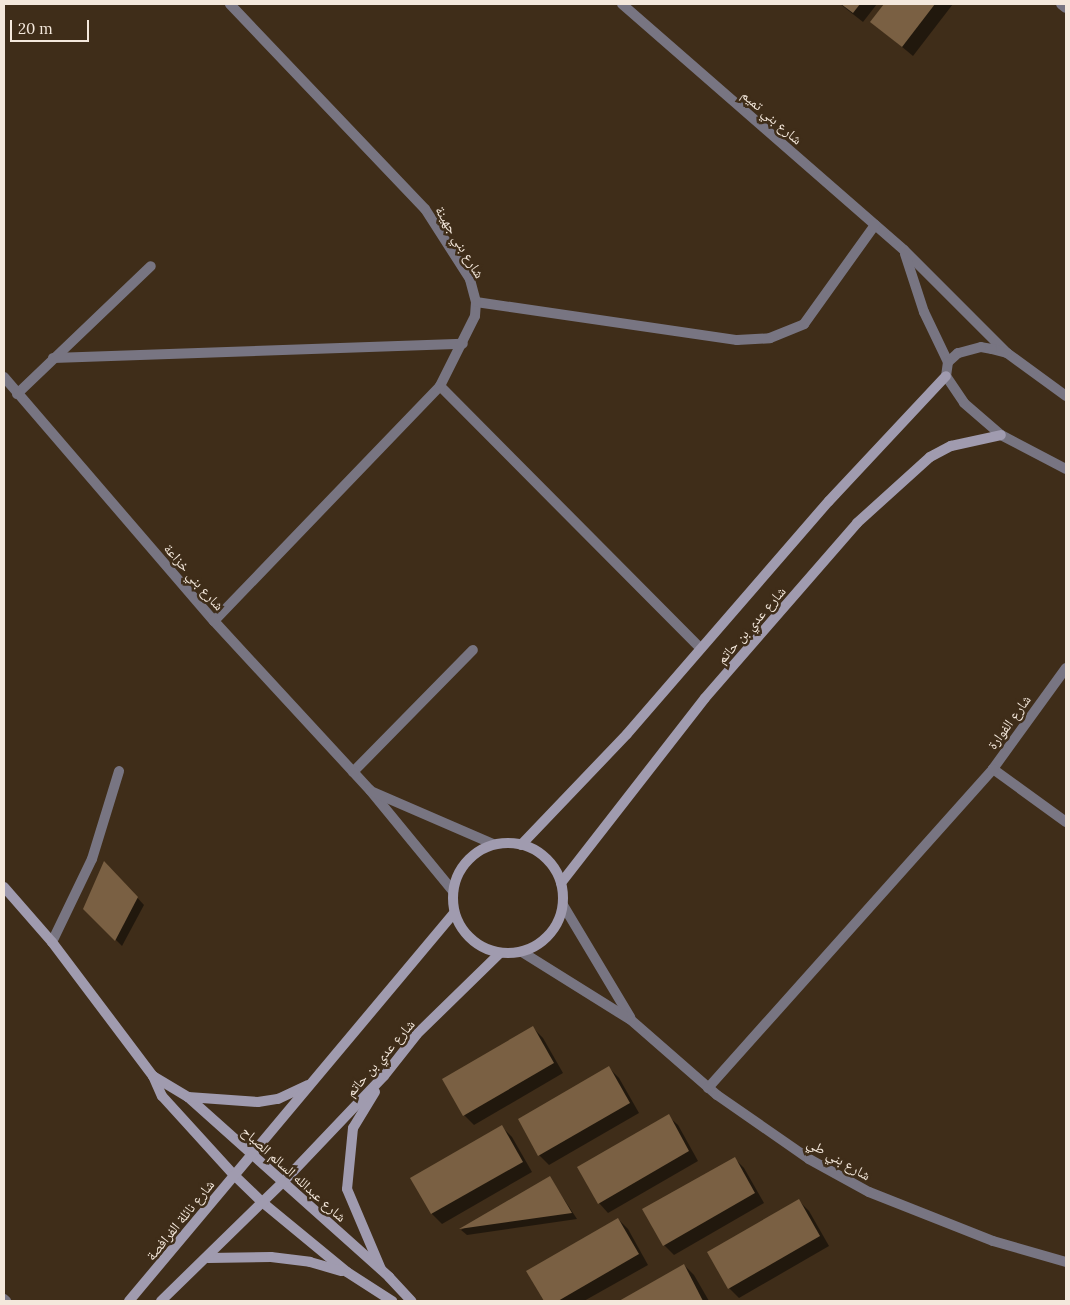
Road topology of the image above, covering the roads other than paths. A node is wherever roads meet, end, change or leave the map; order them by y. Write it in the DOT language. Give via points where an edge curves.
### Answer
graph roads {
  1 [pos="230,4"];
  2 [pos="622,4"];
  3 [pos="1061,4"];
  4 [pos="1066,8"];
  5 [pos="875,225"];
  6 [pos="904,250"];
  7 [pos="151,266"];
  8 [pos="476,302"];
  9 [pos="463,344"];
  10 [pos="1006,354"];
  11 [pos="53,358"];
  12 [pos="948,362"];
  13 [pos="946,376"];
  14 [pos="4,377"];
  15 [pos="440,386"];
  16 [pos="17,394"];
  17 [pos="1066,396"];
  18 [pos="1001,435"];
  19 [pos="1066,469"];
  20 [pos="214,621"];
  21 [pos="700,648"];
  22 [pos="473,650"];
  23 [pos="1066,668"];
  24 [pos="993,769"];
  25 [pos="119,771"];
  26 [pos="353,772"];
  27 [pos="370,790"];
  28 [pos="1066,822"];
  29 [pos="493,844"];
  30 [pos="520,845"];
  31 [pos="561,883"];
  32 [pos="4,887"];
  33 [pos="453,891"];
  34 [pos="563,905"];
  35 [pos="454,913"];
  36 [pos="52,942"];
  37 [pos="522,952"];
  38 [pos="500,953"];
  39 [pos="631,1020"];
  40 [pos="152,1076"];
  41 [pos="384,1076"];
  42 [pos="311,1084"];
  43 [pos="708,1088"];
  44 [pos="188,1097"];
  45 [pos="250,1154"];
  46 [pos="234,1174"];
  47 [pos="282,1183"];
  48 [pos="262,1202"];
  49 [pos="208,1258"];
  50 [pos="1066,1262"];
  51 [pos="347,1272"];
  52 [pos="382,1272"];
  53 [pos="129,1301"];
  54 [pos="162,1301"];
  55 [pos="392,1301"];
  56 [pos="411,1301"];
  1 -- 8 [label="street, شارع بني جهينة" via="425,209 470,279"];
  2 -- 5 [label="street, شارع بني تميم"];
  3 -- 4 [label="street"];
  5 -- 6 [label="street, شارع بني تميم"];
  5 -- 8 [label="street" via="804,324 770,338 737,340"];
  6 -- 10 [label="street, شارع بني تميم"];
  6 -- 12 [label="street" via="924,312"];
  7 -- 11 [label="street"];
  8 -- 9 [label="street, شارع بني جهينة" via="475,316"];
  9 -- 11 [label="street"];
  9 -- 15 [label="street, شارع بني جهينة"];
  10 -- 12 [label="street" via="981,347 958,353"];
  10 -- 17 [label="street"];
  11 -- 16 [label="street"];
  12 -- 13 [label="street"];
  13 -- 18 [label="street" via="964,403"];
  13 -- 21 [label="street, شارع عدي بن حاتم"];
  14 -- 16 [label="street, شارع بني خزاعة"];
  15 -- 20 [label="street, شارع بني جهينة"];
  15 -- 21 [label="street"];
  16 -- 20 [label="street, شارع بني خزاعة"];
  18 -- 19 [label="street"];
  18 -- 31 [label="street, شارع عدي بن حاتم" via="951,446 930,457 857,523 705,698"];
  20 -- 26 [label="street, شارع بني خزاعة"];
  21 -- 30 [label="street, شارع عدي بن حاتم" via="627,734"];
  22 -- 26 [label="street"];
  23 -- 24 [label="street, شارع الفوارة"];
  24 -- 28 [label="street, شارع الفوارة"];
  24 -- 43 [label="street"];
  25 -- 36 [label="street" via="92,859"];
  26 -- 27 [label="street, شارع بني خزاعة"];
  27 -- 29 [label="street, شارع بني خزاعة"];
  27 -- 33 [label="street, شارع بني خزاعة"];
  29 -- 30 [label="street"];
  29 -- 33 [label="street" via="466,862"];
  30 -- 31 [label="street" via="544,856"];
  31 -- 34 [label="street"];
  32 -- 36 [label="street, شارع عبدالله السالم الصباح"];
  33 -- 35 [label="street"];
  34 -- 37 [label="street" via="549,934"];
  34 -- 39 [label="street, شارع بني طي"];
  35 -- 38 [label="street" via="471,940"];
  35 -- 42 [label="street"];
  36 -- 40 [label="street, شارع عبدالله السالم الصباح"];
  37 -- 38 [label="street"];
  37 -- 39 [label="street, شارع بني طي"];
  38 -- 41 [label="street, شارع عدي بن حاتم" via="418,1034"];
  39 -- 43 [label="street, شارع بني طي"];
  40 -- 44 [label="street, شارع عبدالله السالم الصباح"];
  40 -- 46 [label="street, شارع عبدالله السالم الصباح" via="168,1103"];
  41 -- 47 [label="street, شارع عدي بن حاتم"];
  41 -- 52 [label="street" via="354,1128 347,1189"];
  42 -- 44 [label="street" via="278,1099 258,1102"];
  42 -- 45 [label="street"];
  43 -- 50 [label="street, شارع بني طي" via="809,1159 869,1192 993,1241"];
  44 -- 45 [label="street, شارع عبدالله السالم الصباح"];
  45 -- 46 [label="street, شارع نائلة الفرافصة"];
  45 -- 47 [label="street, شارع عبدالله السالم الصباح"];
  46 -- 48 [label="street, شارع عبدالله السالم الصباح"];
  46 -- 53 [label="street, شارع نائلة الفرافصة" via="182,1241"];
  47 -- 48 [label="street"];
  47 -- 52 [label="street, شارع عبدالله السالم الصباح"];
  48 -- 49 [label="street"];
  48 -- 51 [label="street, شارع عبدالله السالم الصباح"];
  49 -- 51 [label="street" via="271,1257 310,1262"];
  49 -- 54 [label="street"];
  51 -- 55 [label="street, شارع عبدالله السالم الصباح"];
  52 -- 56 [label="street, شارع عبدالله السالم الصباح"];
}
